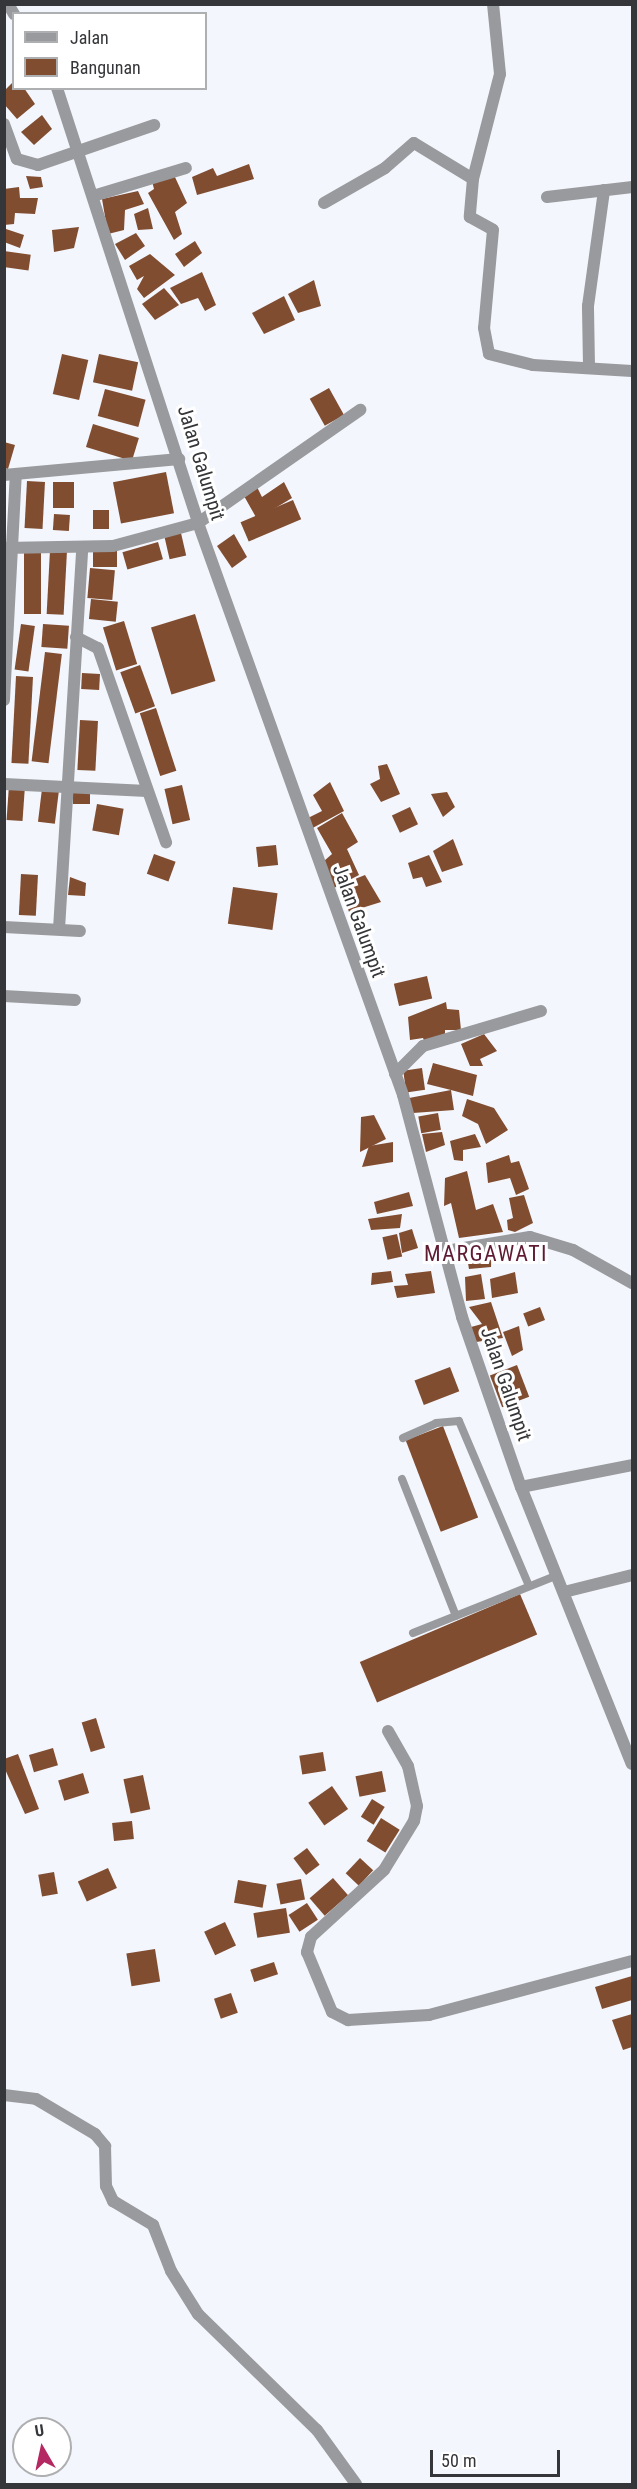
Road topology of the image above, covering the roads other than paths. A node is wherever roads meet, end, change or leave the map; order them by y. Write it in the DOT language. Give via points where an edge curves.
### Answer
graph roads {
  1 [pos="493,4"];
  2 [pos="58,90"];
  3 [pos="4,124"];
  4 [pos="154,125"];
  5 [pos="80,150"];
  6 [pos="186,168"];
  7 [pos="473,179"];
  8 [pos="633,187"];
  9 [pos="604,190"];
  10 [pos="93,196"];
  11 [pos="547,198"];
  12 [pos="324,203"];
  13 [pos="589,366"];
  14 [pos="633,370"];
  15 [pos="360,410"];
  16 [pos="179,459"];
  17 [pos="10,475"];
  18 [pos="198,523"];
  19 [pos="9,548"];
  20 [pos="82,549"];
  21 [pos="76,638"];
  22 [pos="4,700"];
  23 [pos="4,784"];
  24 [pos="67,786"];
  25 [pos="147,791"];
  26 [pos="166,842"];
  27 [pos="4,927"];
  28 [pos="59,929"];
  29 [pos="80,931"];
  30 [pos="4,996"];
  31 [pos="75,1000"];
  32 [pos="541,1011"];
  33 [pos="395,1074"];
  34 [pos="446,1251"];
  35 [pos="633,1282"];
  36 [pos="403,1438"];
  37 [pos="633,1466"];
  38 [pos="402,1479"];
  39 [pos="521,1487"];
  40 [pos="558,1575"];
  41 [pos="633,1575"];
  42 [pos="529,1586"];
  43 [pos="564,1592"];
  44 [pos="456,1616"];
  45 [pos="413,1633"];
  46 [pos="388,1731"];
  47 [pos="633,1764"];
  48 [pos="633,1961"];
  49 [pos="4,2095"];
  50 [pos="356,2484"];
  1 -- 7 [label="street" via="500,74"];
  2 -- 5 [label="street, Jalan Galumpit"];
  3 -- 5 [label="street" via="17,159 38,165"];
  4 -- 5 [label="street"];
  5 -- 10 [label="street, Jalan Galumpit"];
  6 -- 10 [label="street"];
  7 -- 12 [label="street" via="410,142 385,168"];
  7 -- 13 [label="street" via="470,217 494,232 484,328 487,352 533,365"];
  8 -- 9 [label="street"];
  9 -- 11 [label="street"];
  9 -- 13 [label="street" via="588,306"];
  10 -- 16 [label="street, Jalan Galumpit"];
  13 -- 14 [label="street"];
  15 -- 18 [label="street"];
  16 -- 17 [label="street"];
  16 -- 18 [label="street, Jalan Galumpit"];
  17 -- 19 [label="street"];
  18 -- 20 [label="street"];
  18 -- 33 [label="street, Jalan Galumpit"];
  19 -- 20 [label="street"];
  19 -- 22 [label="street"];
  20 -- 21 [label="street"];
  21 -- 24 [label="street"];
  21 -- 25 [label="street" via="98,648"];
  23 -- 24 [label="street"];
  24 -- 25 [label="street"];
  24 -- 28 [label="street"];
  25 -- 26 [label="street"];
  27 -- 28 [label="street"];
  28 -- 29 [label="street"];
  30 -- 31 [label="street"];
  32 -- 33 [label="street" via="423,1046"];
  33 -- 34 [label="street, Jalan Galumpit"];
  34 -- 35 [label="street" via="530,1237 573,1250"];
  34 -- 39 [label="street, Jalan Galumpit" via="462,1317"];
  36 -- 42 [label="lane" via="436,1423 459,1421"];
  37 -- 39 [label="street"];
  38 -- 44 [label="lane"];
  39 -- 40 [label="street, Jalan Galumpit"];
  40 -- 42 [label="lane"];
  40 -- 43 [label="street, Jalan Galumpit"];
  41 -- 43 [label="street"];
  42 -- 44 [label="lane"];
  43 -- 47 [label="street, Jalan Galumpit"];
  44 -- 45 [label="lane"];
  46 -- 48 [label="street" via="408,1766 417,1806 414,1821 384,1870 311,1937 307,1952 332,2012 348,2020 429,2015"];
  49 -- 50 [label="street" via="36,2099 95,2134 105,2146 106,2186 113,2201 153,2225 171,2271 198,2314 317,2430"];
}
